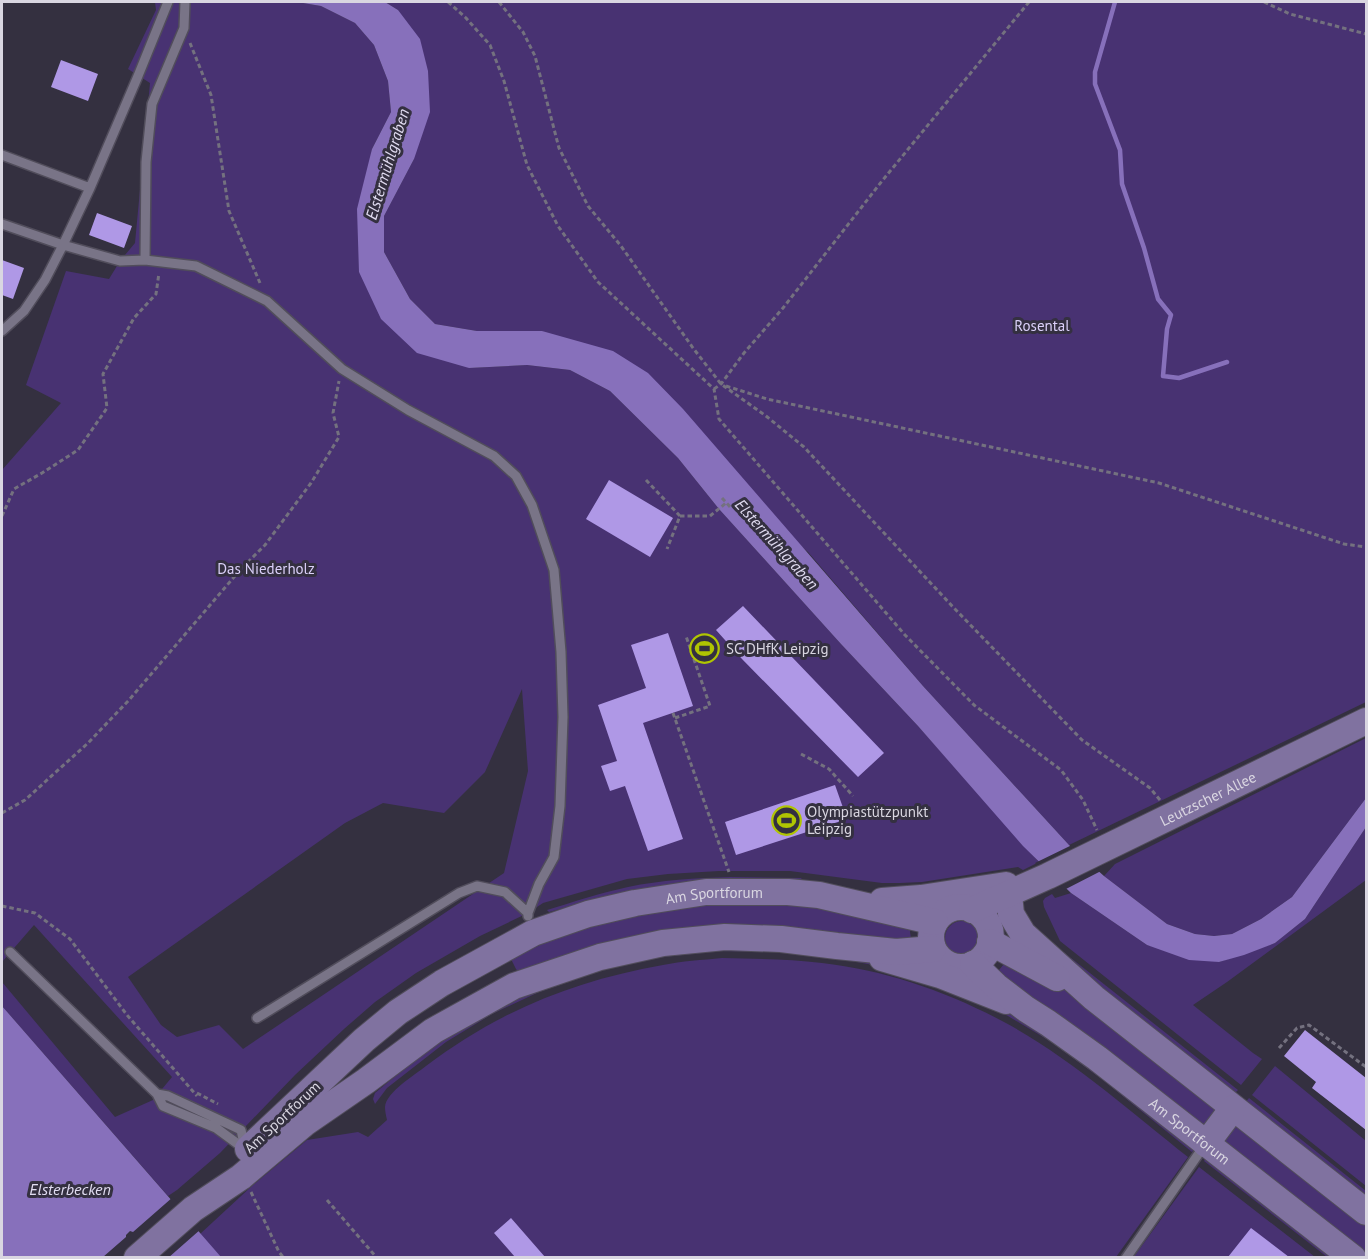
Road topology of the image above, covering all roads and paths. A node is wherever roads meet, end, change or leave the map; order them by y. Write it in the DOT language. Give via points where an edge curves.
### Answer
graph roads {
  1 [pos="168,2"];
  2 [pos="185,2"];
  3 [pos="448,2"];
  4 [pos="499,2"];
  5 [pos="1029,2"];
  6 [pos="1264,2"];
  7 [pos="184,28"];
  8 [pos="1366,34"];
  9 [pos="2,154"];
  10 [pos="90,188"];
  11 [pos="2,224"];
  12 [pos="63,245"];
  13 [pos="145,260"];
  14 [pos="267,301"];
  15 [pos="2,331"];
  16 [pos="342,369"];
  17 [pos="721,384"];
  18 [pos="714,389"];
  19 [pos="646,480"];
  20 [pos="722,498"];
  21 [pos="726,503"];
  22 [pos="732,509"];
  23 [pos="2,516"];
  24 [pos="680,516"];
  25 [pos="1366,547"];
  26 [pos="667,549"];
  27 [pos="686,636"];
  28 [pos="673,713"];
  29 [pos="675,718"];
  30 [pos="1366,721"];
  31 [pos="801,754"];
  32 [pos="853,796"];
  33 [pos="2,813"];
  34 [pos="1173,815"];
  35 [pos="1096,853"];
  36 [pos="1048,876"];
  37 [pos="736,892"];
  38 [pos="819,896"];
  39 [pos="1010,904"];
  40 [pos="2,906"];
  41 [pos="935,922"];
  42 [pos="530,923"];
  43 [pos="983,925"];
  44 [pos="837,946"];
  45 [pos="933,948"];
  46 [pos="498,951"];
  47 [pos="10,952"];
  48 [pos="972,964"];
  49 [pos="514,986"];
  50 [pos="1094,998"];
  51 [pos="1026,1009"];
  52 [pos="257,1018"];
  53 [pos="1279,1048"];
  54 [pos="1366,1066"];
  55 [pos="347,1081"];
  56 [pos="195,1093"];
  57 [pos="1233,1108"];
  58 [pos="1206,1144"];
  59 [pos="244,1168"];
  60 [pos="327,1200"];
  61 [pos="1366,1212"];
  62 [pos="136,1257"];
  63 [pos="284,1257"];
  64 [pos="377,1257"];
  65 [pos="1126,1257"];
  66 [pos="1353,1257"];
  1 -- 10 [label="lane"];
  2 -- 7 [label="lane"];
  3 -- 18 [label="path" via="490,45 527,165 558,226 598,282"];
  4 -- 17 [label="path" via="524,32 535,56 559,148 588,206"];
  5 -- 17 [label="path"];
  6 -- 8 [label="path" via="1290,14"];
  7 -- 13 [label="lane" via="152,104 146,162"];
  7 -- 14 [label="path" via="211,94 229,211"];
  9 -- 10 [label="lane"];
  10 -- 12 [label="lane"];
  11 -- 12 [label="lane"];
  12 -- 13 [label="lane" via="120,261"];
  12 -- 15 [label="lane" via="24,311"];
  13 -- 14 [label="lane" via="196,267"];
  13 -- 23 [label="path" via="159,272 156,294 134,318 103,374 107,408 78,450 14,489"];
  14 -- 16 [label="lane"];
  16 -- 33 [label="path" via="333,413 339,437 265,545 88,742 25,800"];
  16 -- 42 [label="lane" via="494,456 516,476 532,505 554,570 563,717 554,856 539,884"];
  17 -- 18 [label="path"];
  17 -- 25 [label="path" via="767,399 1159,483 1344,544"];
  17 -- 34 [label="path" via="804,447 1082,740 1150,788"];
  18 -- 35 [label="path" via="719,419 905,635 974,705 1061,770 1083,800 1093,823"];
  19 -- 24 [label="path"];
  20 -- 21 [label="path"];
  21 -- 22 [label="path"];
  21 -- 24 [label="path" via="710,516"];
  24 -- 26 [label="path"];
  27 -- 29 [label="path" via="710,705"];
  28 -- 29 [label="path"];
  29 -- 37 [label="path"];
  30 -- 34 [label="main road, Leutzscher Allee"];
  31 -- 32 [label="path" via="829,770"];
  34 -- 35 [label="main road, Leutzscher Allee"];
  35 -- 36 [label="main road, Leutzscher Allee"];
  36 -- 38 [label="main road, Leutzscher Allee" via="895,901"];
  36 -- 39 [label="main road, Leutzscher Allee"];
  36 -- 43 [label="main road, Leutzscher Allee"];
  37 -- 38 [label="main road, Am Sportforum"];
  37 -- 42 [label="main road, Am Sportforum" via="706,892"];
  38 -- 41 [label="main road, Am Sportforum"];
  39 -- 43 [label="main road, Leutzscher Allee"];
  39 -- 50 [label="main road" via="1011,914 1023,934"];
  40 -- 56 [label="path" via="35,913 70,939 127,1015"];
  41 -- 43 [label="main road" via="947,910 964,908"];
  41 -- 45 [label="main road"];
  42 -- 46 [label="main road, Am Sportforum"];
  42 -- 52 [label="lane" via="505,892 477,886 459,893"];
  43 -- 48 [label="main road" via="988,949"];
  43 -- 50 [label="main road"];
  44 -- 45 [label="main road, Am Sportforum" via="896,952"];
  44 -- 49 [label="main road, Am Sportforum" via="725,937 663,943 600,957"];
  44 -- 51 [label="main road, Am Sportforum" via="940,975"];
  45 -- 48 [label="main road" via="945,963 963,967"];
  46 -- 49 [label="main road"];
  46 -- 55 [label="main road, Am Sportforum" via="398,1012 364,1040"];
  47 -- 59 [label="lane" via="157,1094 241,1130"];
  48 -- 51 [label="main road, Am Sportforum"];
  49 -- 55 [label="main road, Am Sportforum"];
  50 -- 57 [label="main road"];
  51 -- 58 [label="main road, Am Sportforum" via="1097,1058"];
  53 -- 54 [label="path" via="1297,1028 1310,1025"];
  55 -- 59 [label="main road, Am Sportforum" via="305,1123"];
  57 -- 58 [label="main road"];
  57 -- 61 [label="main road"];
  58 -- 65 [label="lane"];
  58 -- 66 [label="main road, Am Sportforum"];
  59 -- 62 [label="main road, Am Sportforum"];
  59 -- 63 [label="path"];
  60 -- 64 [label="path"];
}
